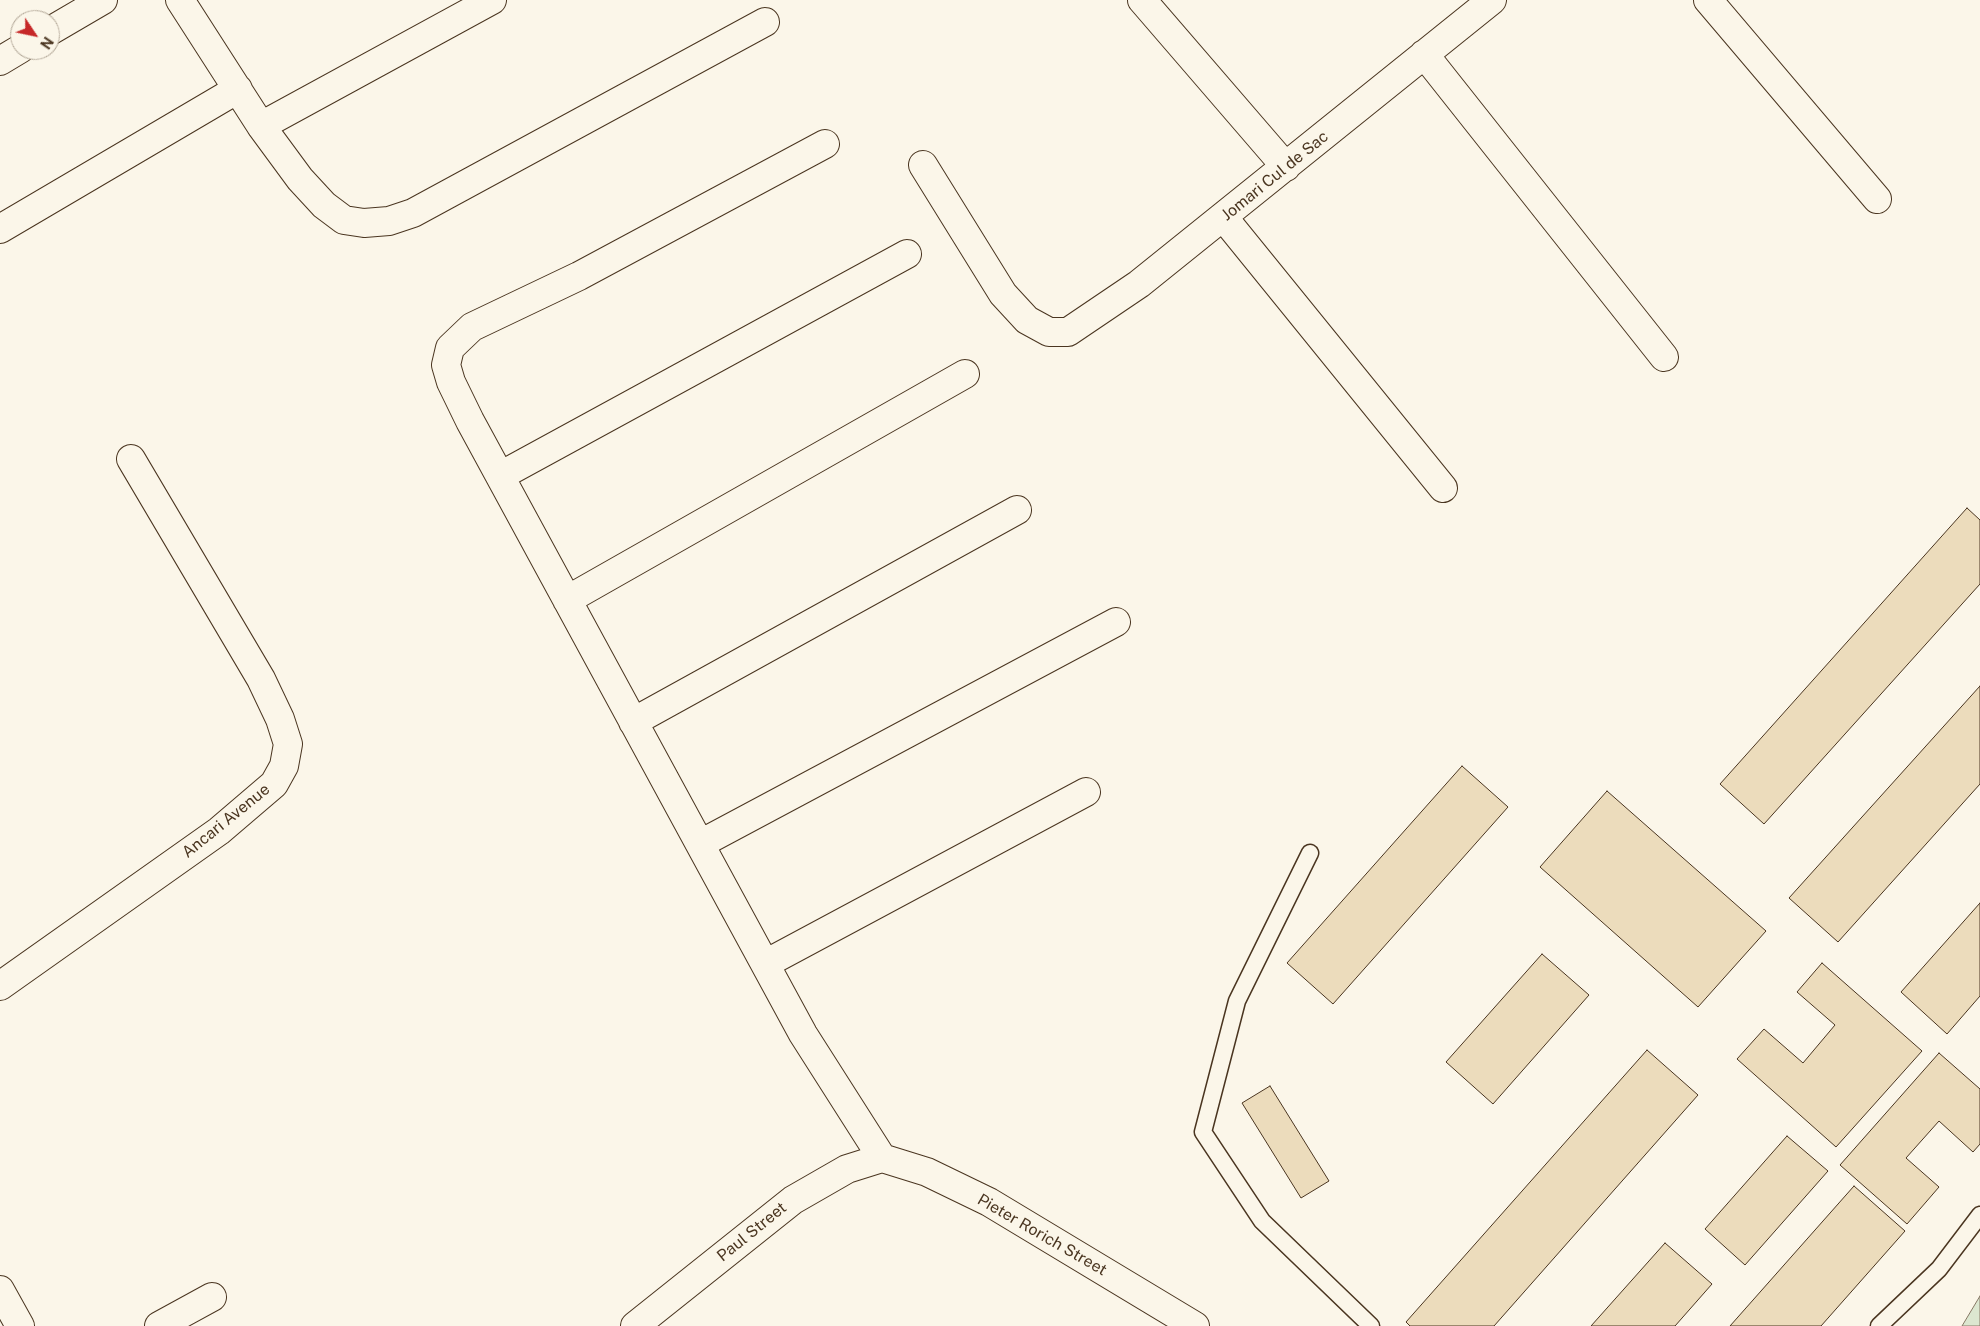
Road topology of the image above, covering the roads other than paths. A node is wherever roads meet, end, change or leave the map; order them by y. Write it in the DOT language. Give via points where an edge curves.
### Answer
graph roads {
  1 [pos="103,0"];
  2 [pos="492,0"];
  3 [pos="1142,0"];
  4 [pos="1708,0"];
  5 [pos="1490,1"];
  6 [pos="189,3"];
  7 [pos="765,22"];
  8 [pos="60,25"];
  9 [pos="1424,54"];
  10 [pos="238,89"];
  11 [pos="261,126"];
  12 [pos="824,144"];
  13 [pos="923,165"];
  14 [pos="1286,168"];
  15 [pos="1878,199"];
  16 [pos="1224,218"];
  17 [pos="0,229"];
  18 [pos="907,254"];
  19 [pos="1664,357"];
  20 [pos="965,374"];
  21 [pos="131,459"];
  22 [pos="500,476"];
  23 [pos="1443,488"];
  24 [pos="1017,510"];
  25 [pos="567,600"];
  26 [pos="1116,622"];
  27 [pos="633,722"];
  28 [pos="1086,792"];
  29 [pos="700,844"];
  30 [pos="1310,853"];
  31 [pos="765,964"];
  32 [pos="0,986"];
  33 [pos="882,1158"];
  34 [pos="1980,1215"];
  35 [pos="0,1290"];
  36 [pos="212,1296"];
  37 [pos="20,1326"];
  38 [pos="159,1326"];
  39 [pos="635,1326"];
  40 [pos="1195,1326"];
  41 [pos="1371,1326"];
  42 [pos="1879,1326"];
  1 -- 8 [label="street"];
  2 -- 11 [label="street"];
  3 -- 14 [label="street"];
  4 -- 15 [label="street"];
  5 -- 9 [label="street, Jomari Cul de Sac"];
  6 -- 10 [label="street"];
  7 -- 11 [label="street" via="412,213 389,221 364,223 344,220 324,205 300,179"];
  9 -- 14 [label="street, Jomari Cul de Sac"];
  9 -- 19 [label="street"];
  10 -- 11 [label="street"];
  10 -- 17 [label="street"];
  12 -- 22 [label="street" via="460,337 450,348 446,365 451,382"];
  13 -- 16 [label="street, Jomari Cul de Sac" via="1003,294 1027,320 1048,332 1068,332 1096,314"];
  14 -- 16 [label="street, Jomari Cul de Sac"];
  16 -- 23 [label="street"];
  18 -- 22 [label="street"];
  20 -- 25 [label="street"];
  21 -- 32 [label="street, Ancari Avenue" via="261,679 288,744 284,766 274,784 219,831"];
  22 -- 25 [label="street"];
  24 -- 27 [label="street"];
  25 -- 27 [label="street"];
  26 -- 29 [label="street"];
  27 -- 29 [label="street"];
  28 -- 31 [label="street"];
  29 -- 31 [label="street"];
  30 -- 41 [label="lane" via="1237,1001 1203,1132 1262,1221"];
  31 -- 33 [label="street" via="803,1034"];
  33 -- 39 [label="street, Paul Street" via="847,1169 793,1200"];
  33 -- 40 [label="street, Pieter Rorich Street" via="927,1172 990,1202"];
  34 -- 42 [label="lane" via="1939,1269"];
  35 -- 37 [label="street"];
  36 -- 38 [label="street"];
}
